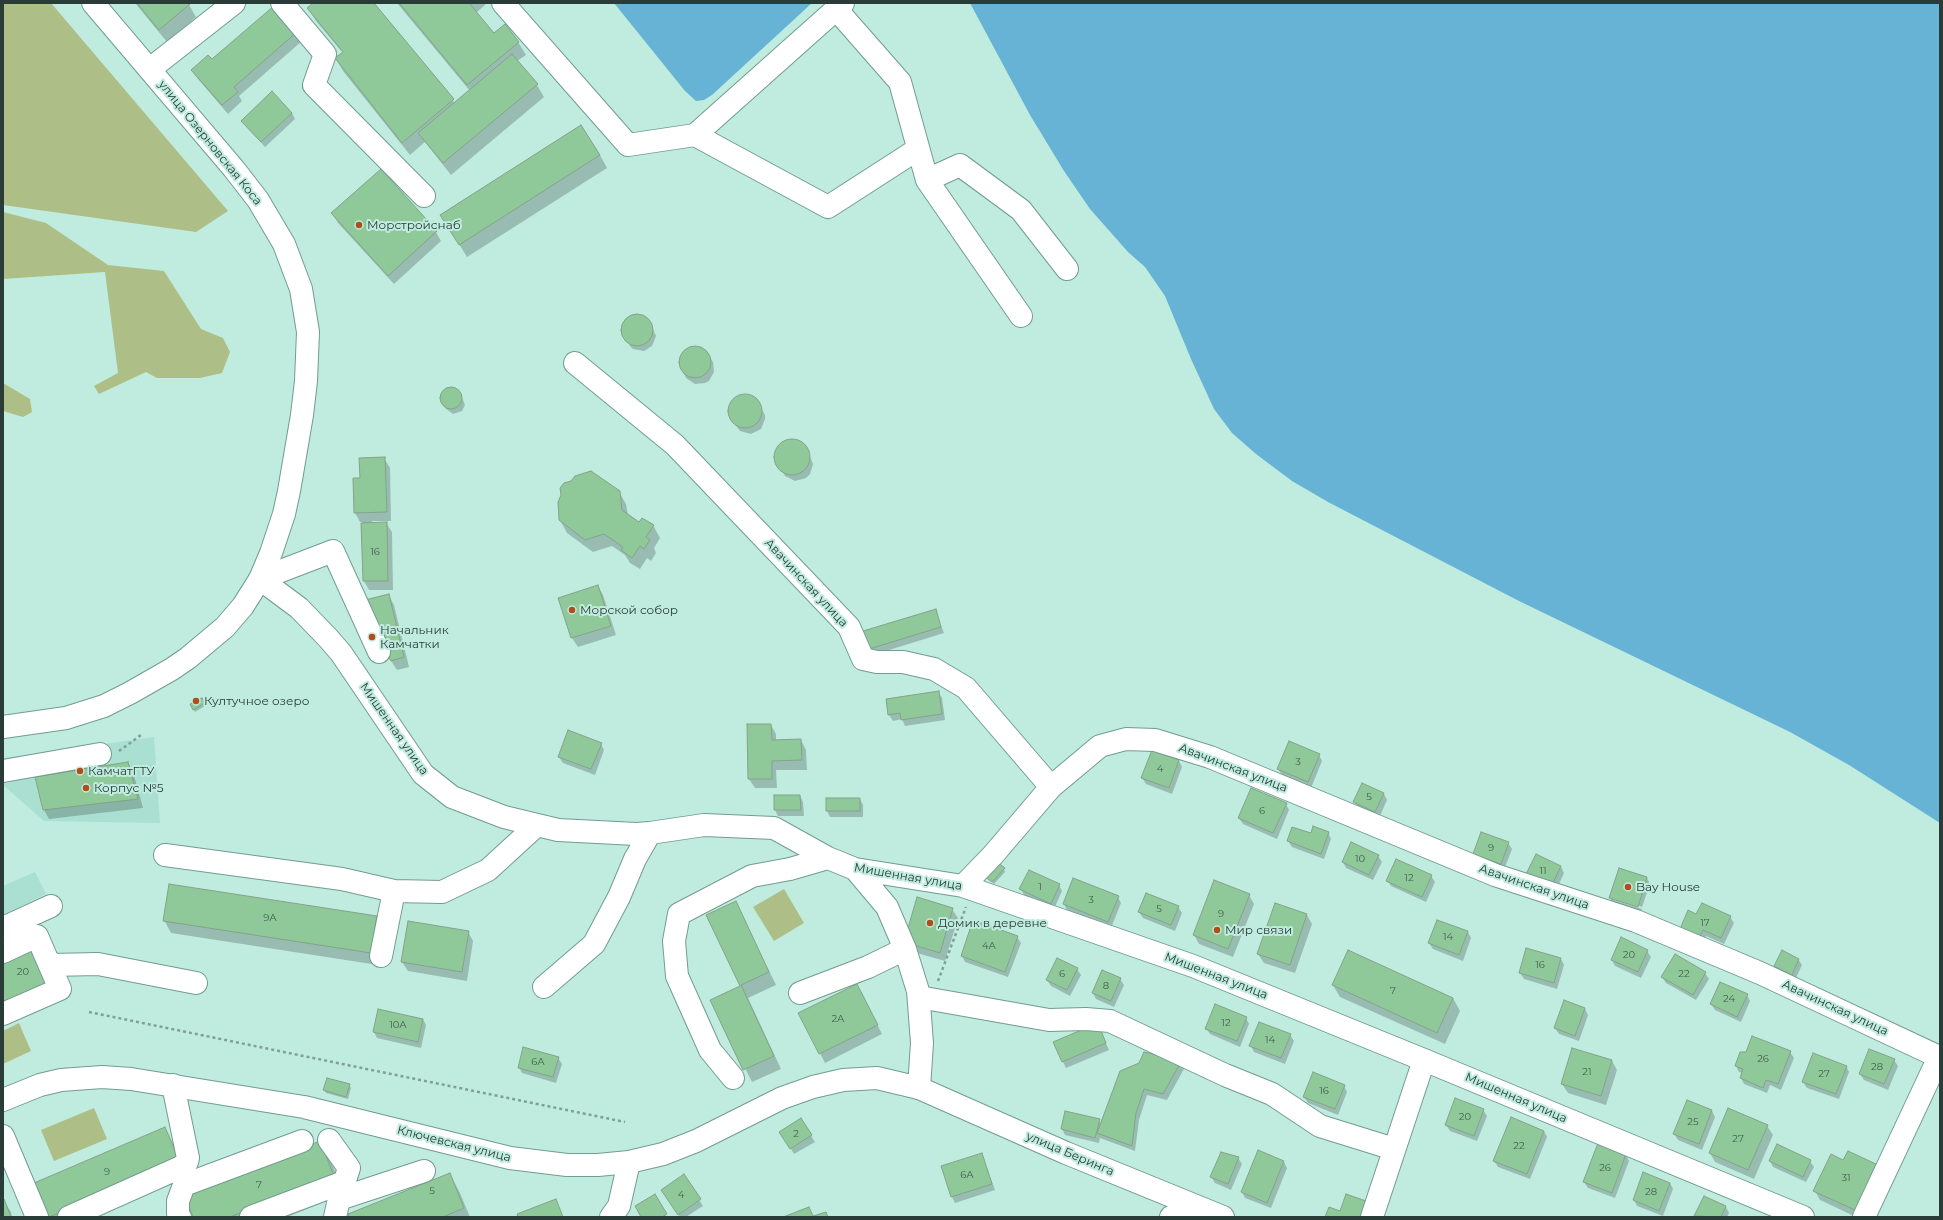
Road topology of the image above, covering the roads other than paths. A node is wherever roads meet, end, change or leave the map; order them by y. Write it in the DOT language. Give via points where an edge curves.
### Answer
graph roads {
  1 [pos="93,3"];
  2 [pos="234,3"];
  3 [pos="282,3"];
  4 [pos="503,3"];
  5 [pos="839,6"];
  6 [pos="150,69"];
  7 [pos="695,135"];
  8 [pos="918,149"];
  9 [pos="927,180"];
  10 [pos="424,196"];
  11 [pos="1067,269"];
  12 [pos="1021,316"];
  13 [pos="574,363"];
  14 [pos="260,579"];
  15 [pos="379,652"];
  16 [pos="3,728"];
  17 [pos="109,753"];
  18 [pos="3,771"];
  19 [pos="1051,787"];
  20 [pos="536,826"];
  21 [pos="650,834"];
  22 [pos="165,855"];
  23 [pos="828,858"];
  24 [pos="855,869"];
  25 [pos="968,888"];
  26 [pos="394,891"];
  27 [pos="51,906"];
  28 [pos="3,928"];
  29 [pos="905,949"];
  30 [pos="3,952"];
  31 [pos="381,956"];
  32 [pos="50,965"];
  33 [pos="196,983"];
  34 [pos="544,987"];
  35 [pos="928,992"];
  36 [pos="800,993"];
  37 [pos="3,1014"];
  38 [pos="1940,1057"];
  39 [pos="1424,1060"];
  40 [pos="733,1078"];
  41 [pos="173,1085"];
  42 [pos="919,1088"];
  43 [pos="3,1100"];
  44 [pos="3,1136"];
  45 [pos="329,1140"];
  46 [pos="302,1141"];
  47 [pos="1394,1149"];
  48 [pos="629,1162"];
  49 [pos="424,1171"];
  50 [pos="339,1199"];
  51 [pos="1201,1212"];
  52 [pos="37,1217"];
  53 [pos="69,1217"];
  54 [pos="180,1217"];
  55 [pos="251,1217"];
  56 [pos="611,1217"];
  57 [pos="1171,1217"];
  58 [pos="1223,1217"];
  59 [pos="1372,1217"];
  60 [pos="1803,1217"];
  61 [pos="1864,1217"];
  1 -- 6 [label="street, улица Озерновская Коса"];
  2 -- 6 [label="street"];
  3 -- 10 [label="street" via="325,54 314,85"];
  4 -- 7 [label="street" via="628,146"];
  5 -- 7 [label="street"];
  5 -- 8 [label="street" via="900,82"];
  6 -- 14 [label="street, улица Озерновская Коса" via="258,200 284,244 301,289 308,346 302,415 284,514"];
  7 -- 8 [label="street" via="828,207"];
  8 -- 9 [label="street"];
  9 -- 11 [label="street" via="960,165 1021,210"];
  9 -- 12 [label="street"];
  13 -- 19 [label="street, Авачинская улица" via="675,445 849,628 863,659 902,662 934,669 966,688"];
  14 -- 15 [label="street" via="333,552"];
  14 -- 16 [label="street, улица Озерновская Коса" via="243,606 225,627 188,658 154,680 104,706 76,715"];
  14 -- 20 [label="street, Мишенная улица" via="313,621 341,653 423,774 452,797"];
  17 -- 18 [label="street"];
  19 -- 25 [label="street"];
  19 -- 38 [label="street, Авачинская улица" via="1100,746 1126,739 1155,740 1210,757 1495,875 1636,922 1760,973"];
  20 -- 21 [label="street, Мишенная улица" via="558,830"];
  20 -- 26 [label="street" via="488,870 442,892"];
  21 -- 23 [label="street, Мишенная улица" via="704,824 774,828"];
  21 -- 34 [label="street" via="635,859 594,944"];
  22 -- 26 [label="street" via="342,879"];
  23 -- 24 [label="street, Мишенная улица"];
  23 -- 40 [label="street" via="752,876 679,914 674,941 677,976 710,1050"];
  24 -- 25 [label="street, Мишенная улица"];
  24 -- 29 [label="street" via="887,907"];
  25 -- 39 [label="street, Мишенная улица" via="1193,966"];
  26 -- 31 [label="street"];
  27 -- 28 [label="street"];
  29 -- 35 [label="street"];
  29 -- 36 [label="street" via="868,967"];
  30 -- 32 [label="street" via="37,936"];
  32 -- 33 [label="street" via="98,964"];
  32 -- 37 [label="street" via="60,989"];
  35 -- 42 [label="street"];
  35 -- 47 [label="street" via="1049,1020 1110,1021 1272,1094 1320,1126"];
  38 -- 61 [label="street"];
  39 -- 47 [label="street"];
  39 -- 60 [label="street, Мишенная улица"];
  41 -- 43 [label="street, Ключевская улица" via="131,1079 83,1078 45,1084"];
  41 -- 48 [label="street, Ключевская улица" via="304,1107 510,1158 567,1165"];
  41 -- 53 [label="street" via="187,1162 181,1168"];
  42 -- 48 [label="street, Ключевская улица" via="877,1078 826,1083 782,1098 680,1147"];
  42 -- 51 [label="street, улица Беринга"];
  44 -- 52 [label="street"];
  45 -- 50 [label="street" via="349,1168"];
  46 -- 54 [label="street" via="184,1185 178,1201"];
  47 -- 59 [label="street"];
  48 -- 56 [label="street" via="619,1206"];
  49 -- 50 [label="street"];
  50 -- 55 [label="street"];
  51 -- 57 [label="street"];
  51 -- 58 [label="street, улица Беринга"];
}
